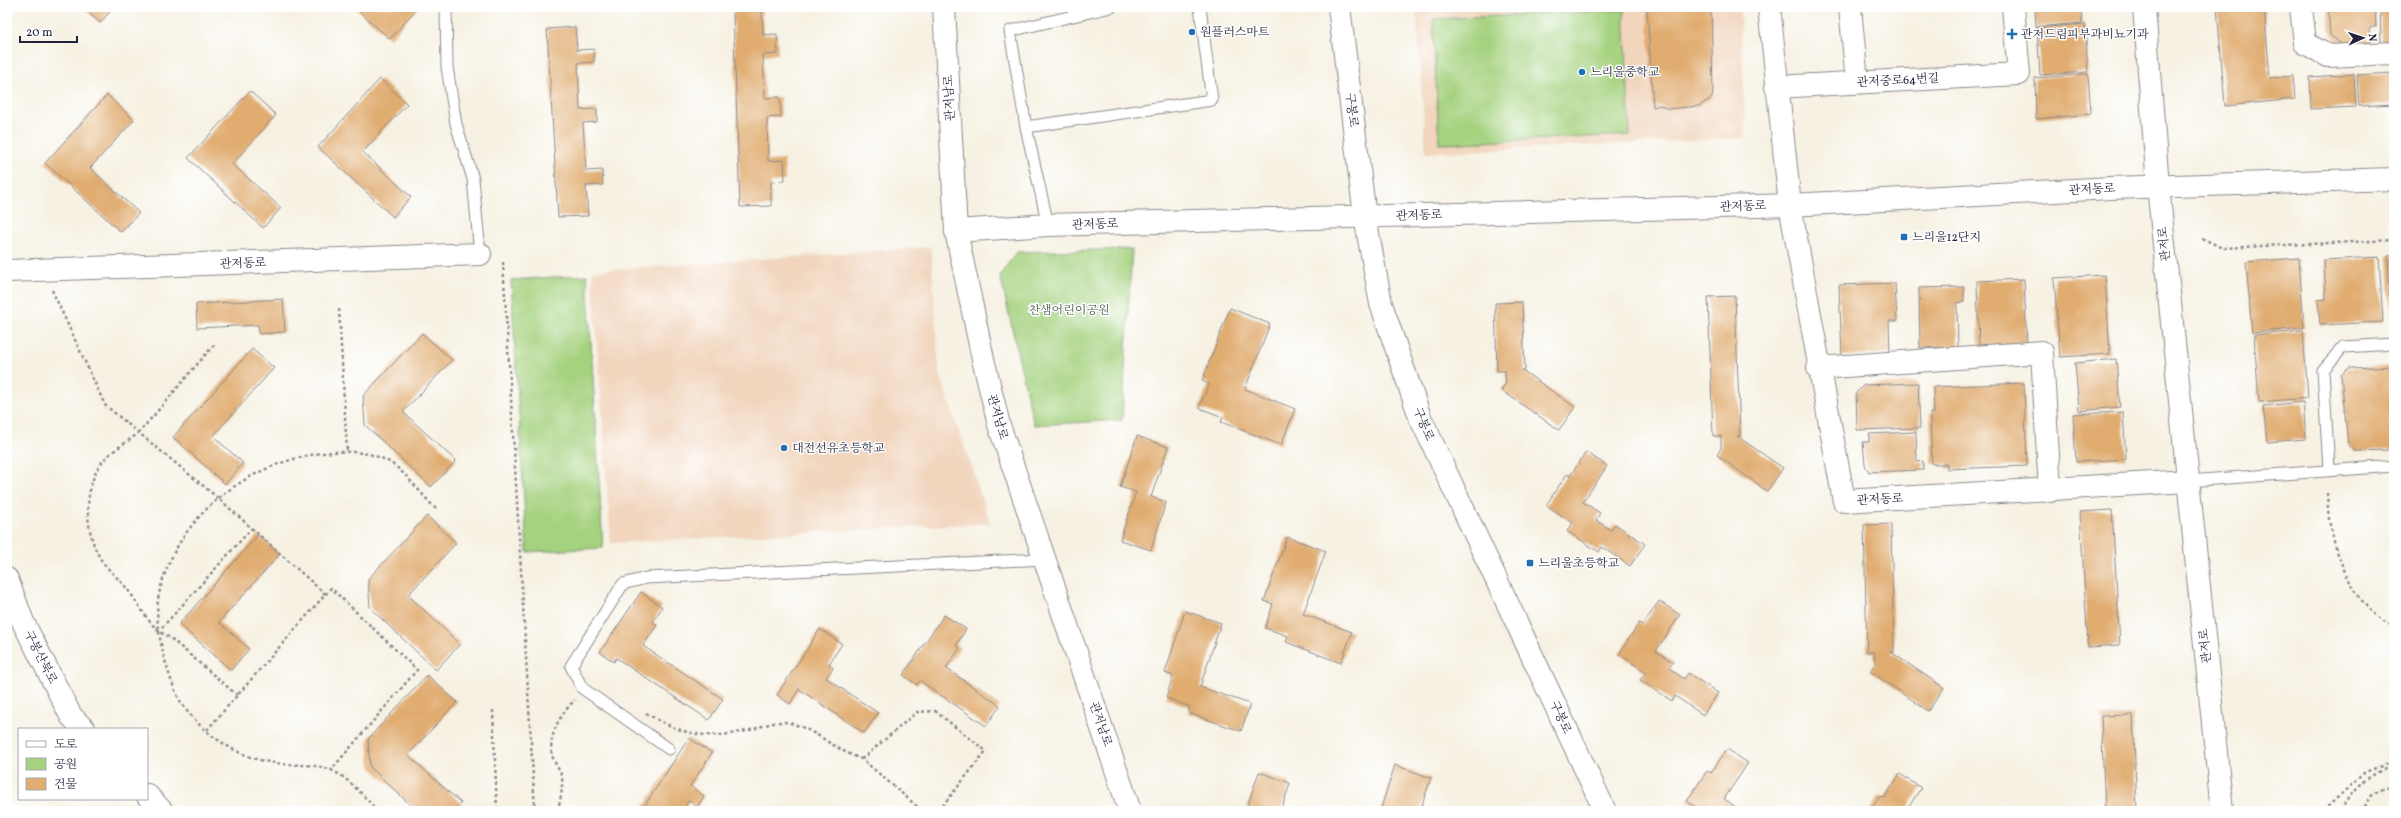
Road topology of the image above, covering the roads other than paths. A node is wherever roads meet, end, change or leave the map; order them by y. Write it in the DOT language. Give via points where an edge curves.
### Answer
graph roads {
  1 [pos="446,7"];
  2 [pos="944,7"];
  3 [pos="1111,7"];
  4 [pos="1200,7"];
  5 [pos="1339,7"];
  6 [pos="1769,7"];
  7 [pos="1850,7"];
  8 [pos="2013,7"];
  9 [pos="2144,7"];
  10 [pos="2301,7"];
  11 [pos="2394,53"];
  12 [pos="1857,82"];
  13 [pos="1776,87"];
  14 [pos="1026,127"];
  15 [pos="2394,179"];
  16 [pos="2158,186"];
  17 [pos="1790,205"];
  18 [pos="1365,217"];
  19 [pos="1048,225"];
  20 [pos="956,231"];
  21 [pos="480,254"];
  22 [pos="7,271"];
  23 [pos="2394,344"];
  24 [pos="1818,368"];
  25 [pos="2394,466"];
  26 [pos="2329,469"];
  27 [pos="2188,481"];
  28 [pos="2050,491"];
  29 [pos="1045,558"];
  30 [pos="7,579"];
  31 [pos="83,728"];
  32 [pos="669,749"];
  33 [pos="148,796"];
  34 [pos="162,811"];
  35 [pos="1130,811"];
  36 [pos="1605,811"];
  37 [pos="2222,811"];
  1 -- 21 [label="lane" via="447,67 456,124 473,179"];
  2 -- 20 [label="street, 관저남로"];
  3 -- 14 [label="lane" via="1010,31"];
  4 -- 14 [label="lane" via="1212,100"];
  5 -- 18 [label="street, 구봉로"];
  6 -- 13 [label="street"];
  7 -- 12 [label="street"];
  8 -- 12 [label="street, 관저중로64번길" via="2019,74"];
  9 -- 16 [label="street, 관저로"];
  10 -- 11 [label="street" via="2305,43 2328,56"];
  12 -- 13 [label="street, 관저중로64번길"];
  13 -- 17 [label="street"];
  14 -- 19 [label="lane"];
  15 -- 16 [label="street, 관저동로"];
  16 -- 17 [label="street, 관저동로"];
  16 -- 27 [label="street, 관저로"];
  17 -- 18 [label="street, 관저동로"];
  17 -- 24 [label="street, 관저동로"];
  18 -- 19 [label="street, 관저동로"];
  18 -- 36 [label="street, 구봉로" via="1381,304 1420,417"];
  19 -- 20 [label="street, 관저동로"];
  20 -- 29 [label="street, 관저남로" via="999,425"];
  21 -- 22 [label="street, 관저동로"];
  23 -- 26 [label="lane" via="2343,347 2323,370"];
  24 -- 28 [label="street, 관저동로" via="1844,501"];
  24 -- 28 [label="street" via="2042,352"];
  25 -- 26 [label="lane"];
  26 -- 27 [label="lane"];
  27 -- 28 [label="street, 관저동로"];
  27 -- 37 [label="street, 관저로"];
  29 -- 32 [label="lane" via="646,578 623,584 570,666 582,688"];
  29 -- 35 [label="street, 관저남로"];
  30 -- 31 [label="street, 구봉산북로" via="23,622 71,716"];
  33 -- 34 [label="street"];
}
